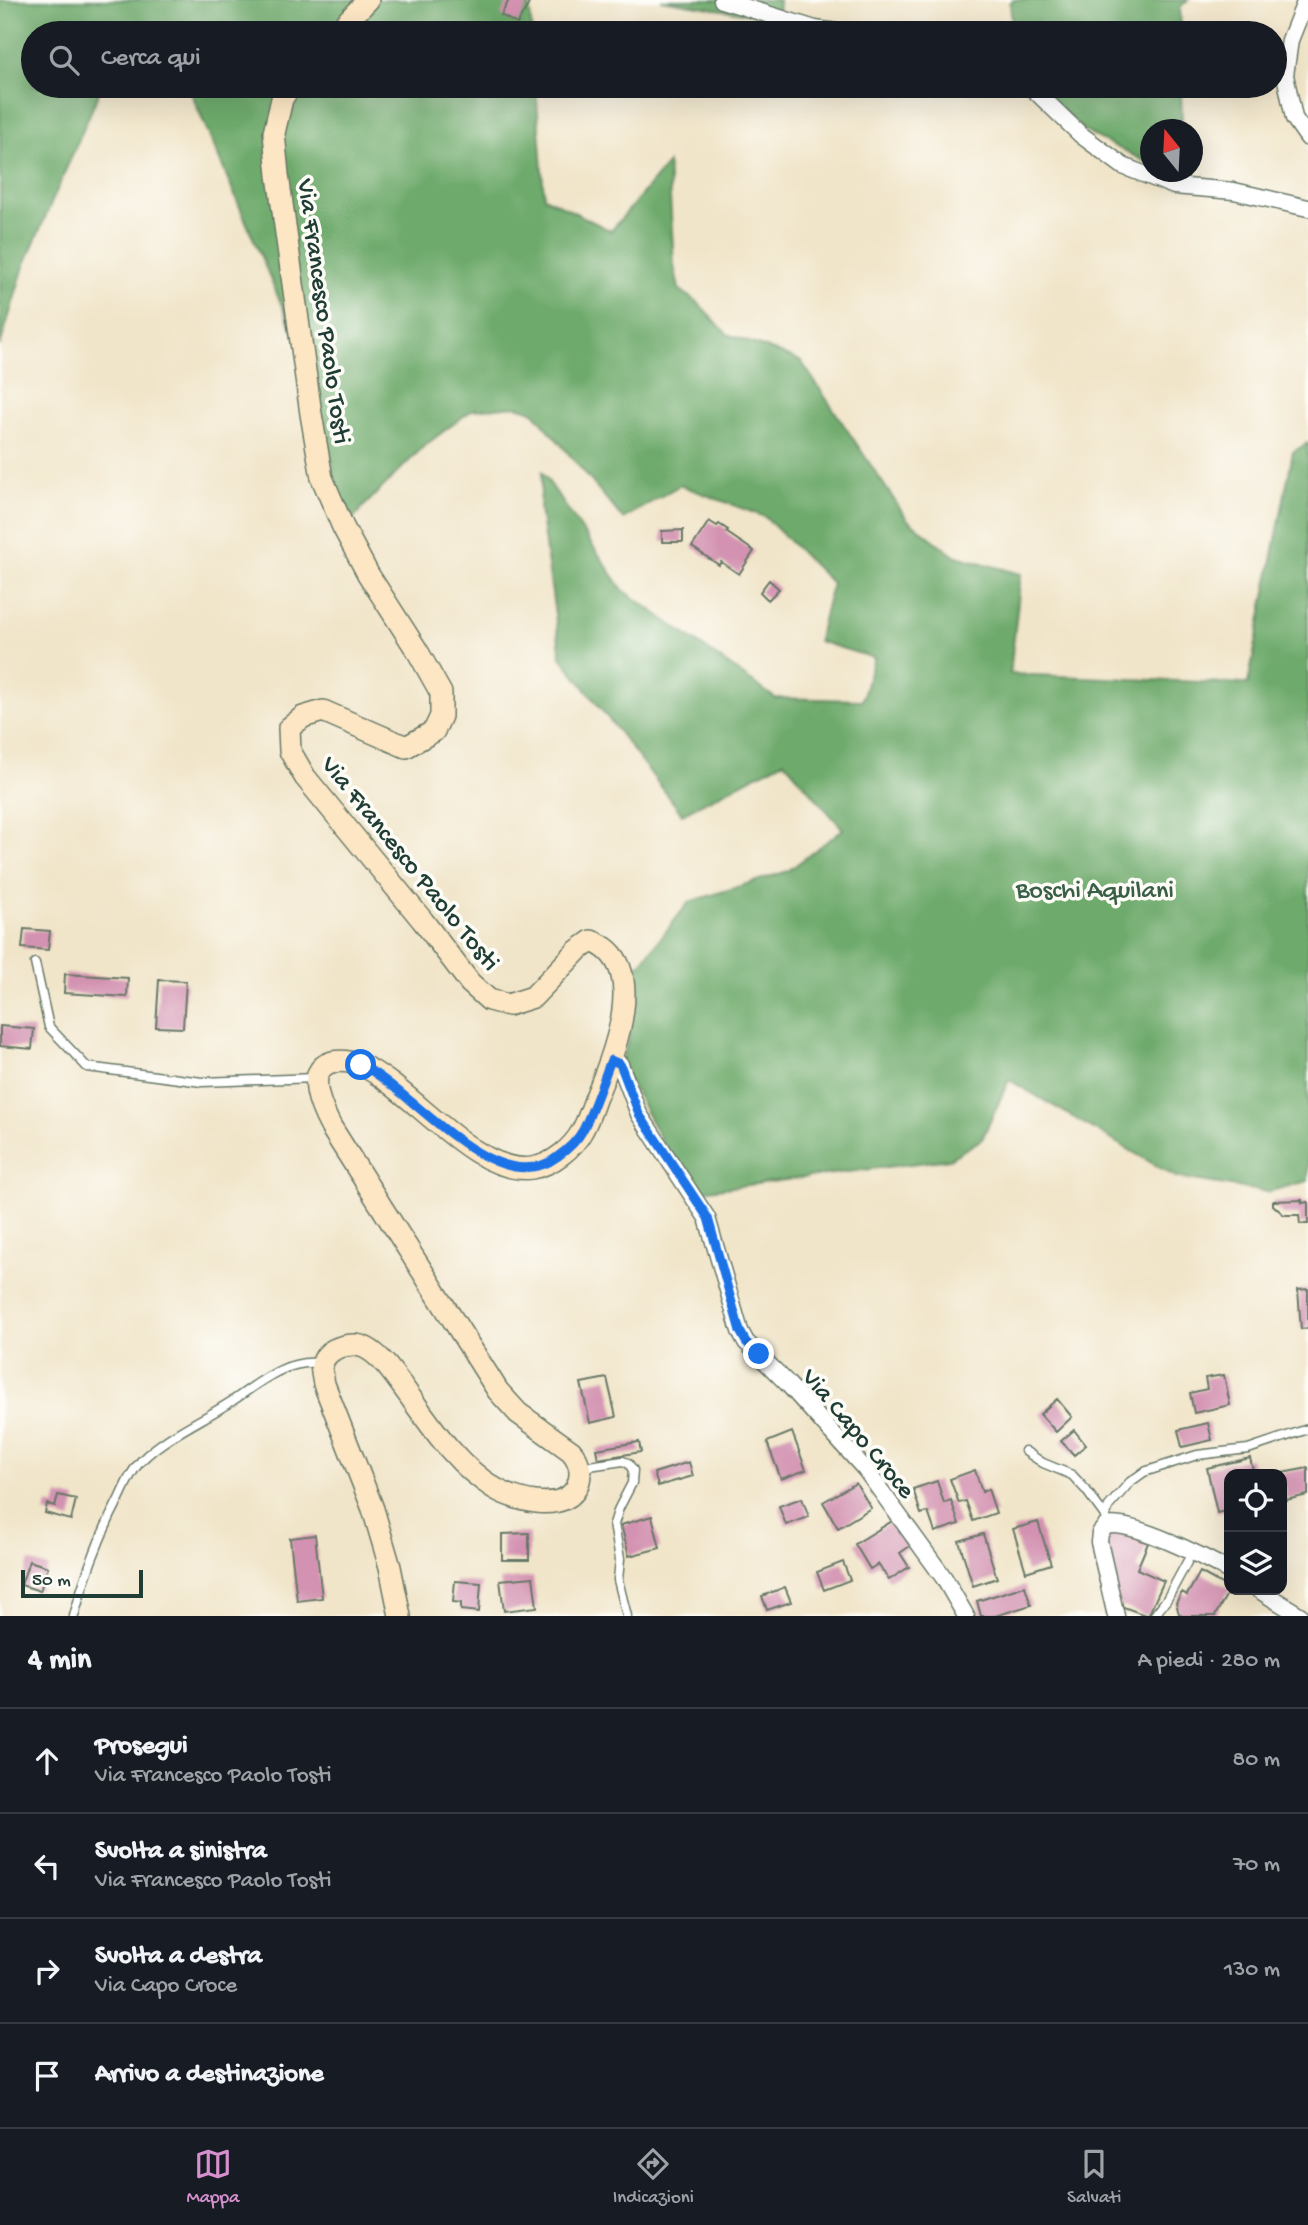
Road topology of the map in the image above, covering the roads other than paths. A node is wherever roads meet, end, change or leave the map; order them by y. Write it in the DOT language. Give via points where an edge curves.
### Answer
graph roads {
  1 [pos="368,0"];
  2 [pos="722,0"];
  3 [pos="1306,0"];
  4 [pos="348,21"];
  5 [pos="790,21"];
  6 [pos="1287,61"];
  7 [pos="1287,85"];
  8 [pos="283,98"];
  9 [pos="1042,98"];
  10 [pos="1308,138"];
  11 [pos="1308,208"];
  12 [pos="35,963"];
  13 [pos="611,1060"];
  14 [pos="317,1078"];
  15 [pos="322,1364"];
  16 [pos="1308,1429"];
  17 [pos="1025,1451"];
  18 [pos="579,1467"];
  19 [pos="1107,1521"];
  20 [pos="1193,1551"];
  21 [pos="1224,1568"];
  22 [pos="1267,1595"];
  23 [pos="74,1616"];
  24 [pos="400,1616"];
  25 [pos="627,1616"];
  26 [pos="966,1616"];
  27 [pos="1116,1616"];
  28 [pos="1154,1616"];
  29 [pos="1301,1616"];
  1 -- 4 [label="main road"];
  2 -- 5 [label="street"];
  3 -- 6 [label="street"];
  7 -- 10 [label="street" via="1294,118"];
  8 -- 13 [label="main road, Via Francesco Paolo Tosti" via="274,133 277,165 322,478 368,574 441,693 441,716 434,731 406,747 323,711 303,717 289,728 290,751 305,777 470,983 489,1000 508,1005 533,997 577,951 591,941 605,945 619,965 624,983 625,1003"];
  9 -- 11 [label="street" via="1123,166 1174,186 1234,191"];
  12 -- 14 [label="lane" via="49,1027 87,1067 202,1082"];
  13 -- 14 [label="main road, Via Francesco Paolo Tosti" via="582,1132 568,1149 535,1168 502,1166 483,1156 361,1065 333,1062"];
  13 -- 26 [label="street, Via Capo Croce" via="620,1064 639,1114 708,1218 746,1342 865,1469"];
  14 -- 18 [label="main road" via="318,1098 331,1127 492,1382 518,1413 571,1451"];
  15 -- 18 [label="main road" via="332,1351 346,1346 374,1353 459,1460 505,1495 532,1502 560,1500 576,1489"];
  15 -- 23 [label="lane" via="292,1366 270,1376 143,1459 101,1536"];
  15 -- 24 [label="main road" via="331,1404 382,1539"];
  16 -- 19 [label="lane" via="1254,1447 1196,1455 1144,1472 1129,1482 1108,1508"];
  17 -- 19 [label="lane" via="1072,1475"];
  18 -- 25 [label="lane" via="623,1461 633,1470 614,1524 620,1556 618,1580"];
  19 -- 20 [label="street"];
  19 -- 27 [label="street" via="1099,1542"];
  20 -- 21 [label="street"];
  20 -- 28 [label="lane"];
  22 -- 29 [label="street"];
}
